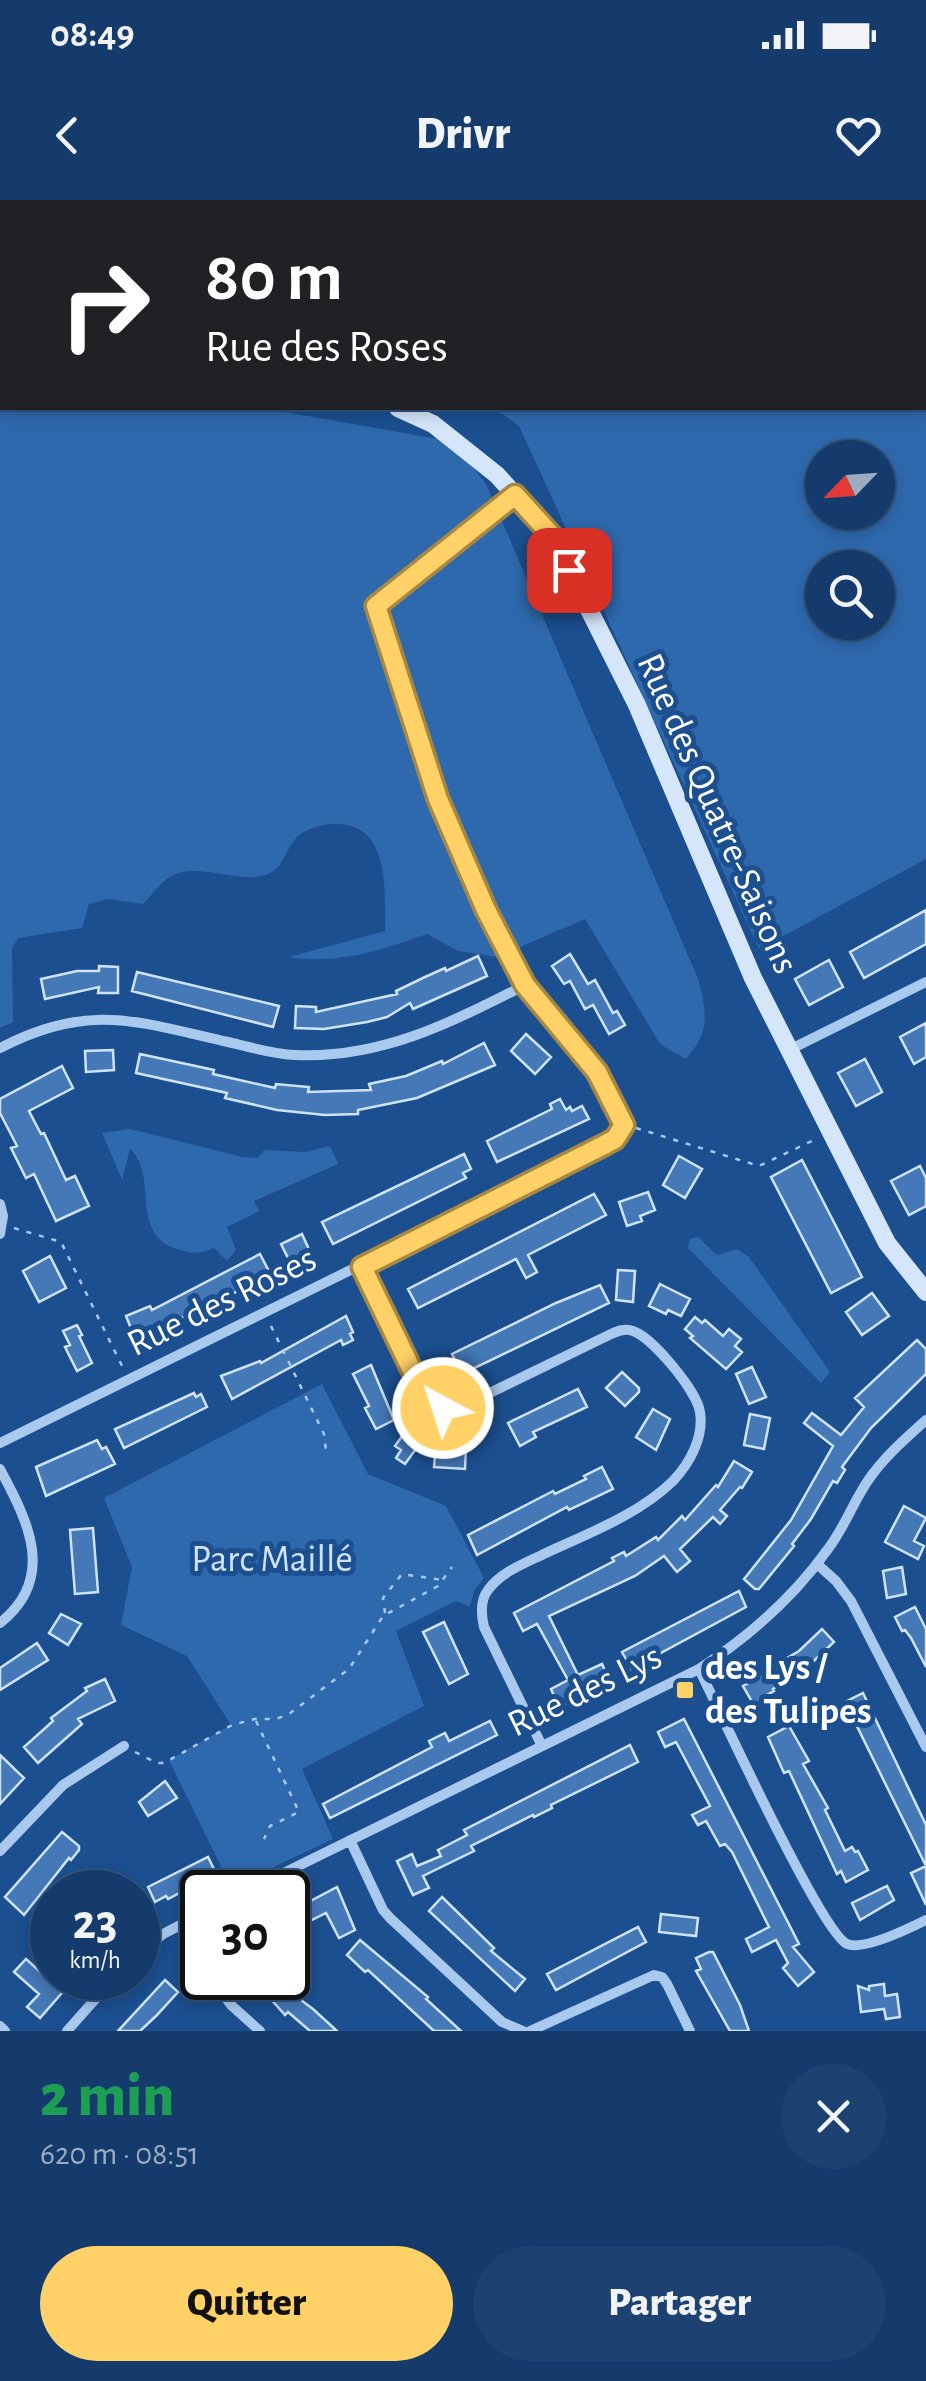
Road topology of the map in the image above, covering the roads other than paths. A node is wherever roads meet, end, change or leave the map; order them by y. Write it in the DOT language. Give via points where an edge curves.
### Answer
graph roads {
  1 [pos="402,410"];
  2 [pos="515,495"];
  3 [pos="926,982"];
  4 [pos="525,985"];
  5 [pos="0,1048"];
  6 [pos="790,1050"];
  7 [pos="0,1204"];
  8 [pos="1,1230"];
  9 [pos="362,1267"];
  10 [pos="926,1292"];
  11 [pos="926,1420"];
  12 [pos="0,1443"];
  13 [pos="0,1470"];
  14 [pos="817,1564"];
  15 [pos="0,1623"];
  16 [pos="698,1669"];
  17 [pos="124,1746"];
  18 [pos="542,1746"];
  19 [pos="926,1747"];
  20 [pos="350,1840"];
  21 [pos="0,1851"];
  22 [pos="290,1870"];
  23 [pos="926,1920"];
  24 [pos="94,2000"];
  25 [pos="228,2000"];
  26 [pos="67,2031"];
  27 [pos="260,2031"];
  28 [pos="526,2031"];
  29 [pos="690,2031"];
  1 -- 2 [label="street, Rue des Quatre-Saisons" via="433,424"];
  2 -- 4 [label="street" via="376,606 438,799"];
  2 -- 6 [label="street, Rue des Quatre-Saisons" via="552,536 637,706"];
  3 -- 6 [label="street"];
  4 -- 5 [label="street" via="416,1037 372,1049 282,1054 108,1018 45,1027"];
  4 -- 9 [label="street, Rue des Roses" via="590,1061 624,1125 604,1145"];
  6 -- 10 [label="street, Rue des Quatre-Saisons" via="888,1243"];
  7 -- 8 [label="street"];
  9 -- 12 [label="street, Rue des Roses"];
  9 -- 18 [label="street" via="423,1393 443,1408 462,1406 627,1329 678,1372 696,1398 699,1438 672,1481 638,1508 507,1572 485,1593 484,1626"];
  11 -- 14 [label="street, Rue des Lys" via="875,1470"];
  13 -- 15 [label="street" via="33,1549 29,1586"];
  14 -- 16 [label="street, Rue des Lys" via="749,1635"];
  14 -- 19 [label="street" via="851,1601"];
  16 -- 18 [label="street, Rue des Lys"];
  16 -- 23 [label="street" via="835,1935 854,1946"];
  17 -- 21 [label="street" via="64,1785"];
  18 -- 20 [label="street, Rue des Lys"];
  20 -- 22 [label="street, Rue des Lys"];
  20 -- 28 [label="street" via="390,1918 502,2022"];
  24 -- 26 [label="street"];
  25 -- 27 [label="street"];
  28 -- 29 [label="street" via="654,1975 662,1977"];
}
